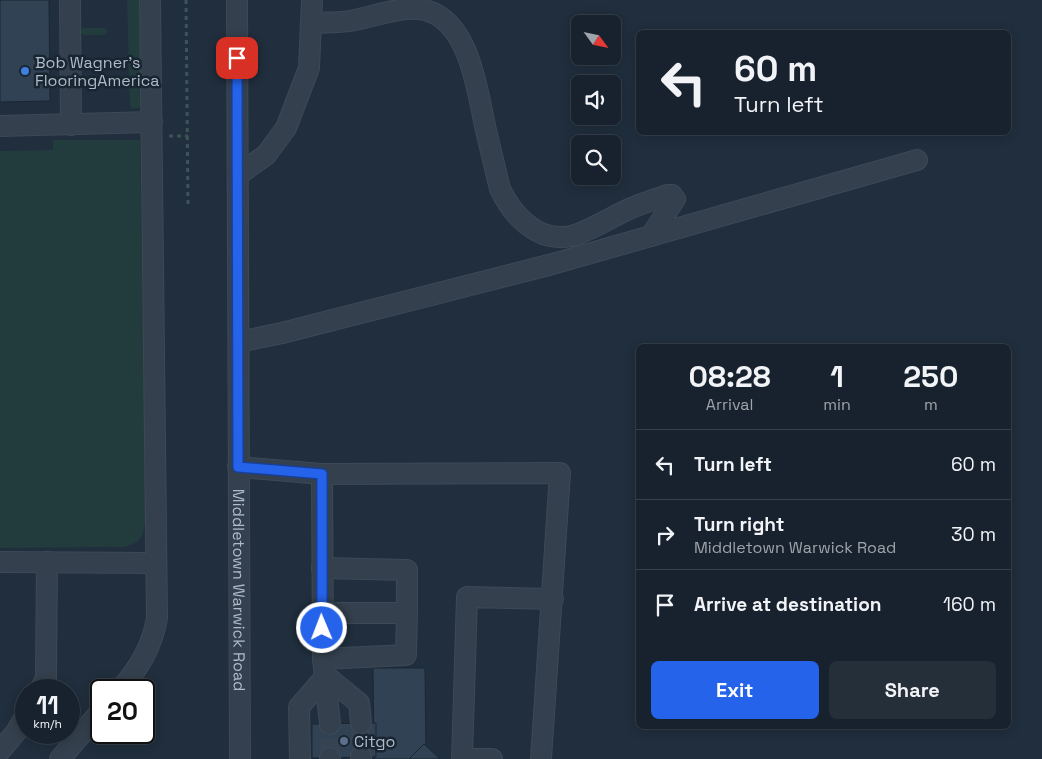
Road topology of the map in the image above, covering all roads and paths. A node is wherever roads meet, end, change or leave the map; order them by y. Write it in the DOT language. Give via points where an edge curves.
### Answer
graph roads {
  1 [pos="70,0"];
  2 [pos="150,0"];
  3 [pos="186,0"];
  4 [pos="236,0"];
  5 [pos="312,0"];
  6 [pos="312,23"];
  7 [pos="152,122"];
  8 [pos="71,125"];
  9 [pos="0,126"];
  10 [pos="917,160"];
  11 [pos="238,175"];
  12 [pos="188,206"];
  13 [pos="651,236"];
  14 [pos="239,342"];
  15 [pos="238,467"];
  16 [pos="322,474"];
  17 [pos="0,562"];
  18 [pos="47,562"];
  19 [pos="155,563"];
  20 [pos="322,568"];
  21 [pos="553,599"];
  22 [pos="322,612"];
  23 [pos="407,613"];
  24 [pos="324,667"];
  25 [pos="46,679"];
  26 [pos="130,679"];
  27 [pos="361,723"];
  28 [pos="90,724"];
  29 [pos="330,724"];
  30 [pos="15,733"];
  31 [pos="0,751"];
  32 [pos="60,759"];
  33 [pos="240,759"];
  34 [pos="300,759"];
  35 [pos="463,759"];
  36 [pos="492,759"];
  37 [pos="541,759"];
  1 -- 8 [label="street"];
  2 -- 7 [label="street"];
  3 -- 12 [label="path"];
  4 -- 11 [label="street, Middletown Warwick Road"];
  5 -- 6 [label="street"];
  6 -- 11 [label="street" via="310,68 286,128 266,155"];
  6 -- 13 [label="street" via="348,21 406,9 425,10 438,16 459,38 473,71 500,189 520,220 555,238 572,236 629,209 672,194 675,199"];
  7 -- 8 [label="street"];
  7 -- 19 [label="street"];
  8 -- 9 [label="street"];
  10 -- 13 [label="street"];
  11 -- 14 [label="street, Middletown Warwick Road"];
  13 -- 14 [label="street" via="414,300"];
  14 -- 15 [label="street, Middletown Warwick Road"];
  15 -- 16 [label="street"];
  15 -- 33 [label="street, Middletown Warwick Road"];
  16 -- 20 [label="street"];
  16 -- 21 [label="street" via="560,473"];
  17 -- 18 [label="street"];
  18 -- 19 [label="street"];
  18 -- 25 [label="street"];
  19 -- 26 [label="street" via="157,618 154,634"];
  20 -- 22 [label="street"];
  20 -- 23 [label="street" via="407,570"];
  21 -- 35 [label="street" via="466,597"];
  21 -- 37 [label="street"];
  22 -- 23 [label="street"];
  22 -- 24 [label="street"];
  23 -- 24 [label="street" via="406,654"];
  24 -- 27 [label="street" via="359,703"];
  24 -- 29 [label="street"];
  24 -- 34 [label="street" via="299,707"];
  28 -- 32 [label="street"];
  30 -- 31 [label="street"];
  35 -- 36 [label="street"];
}
